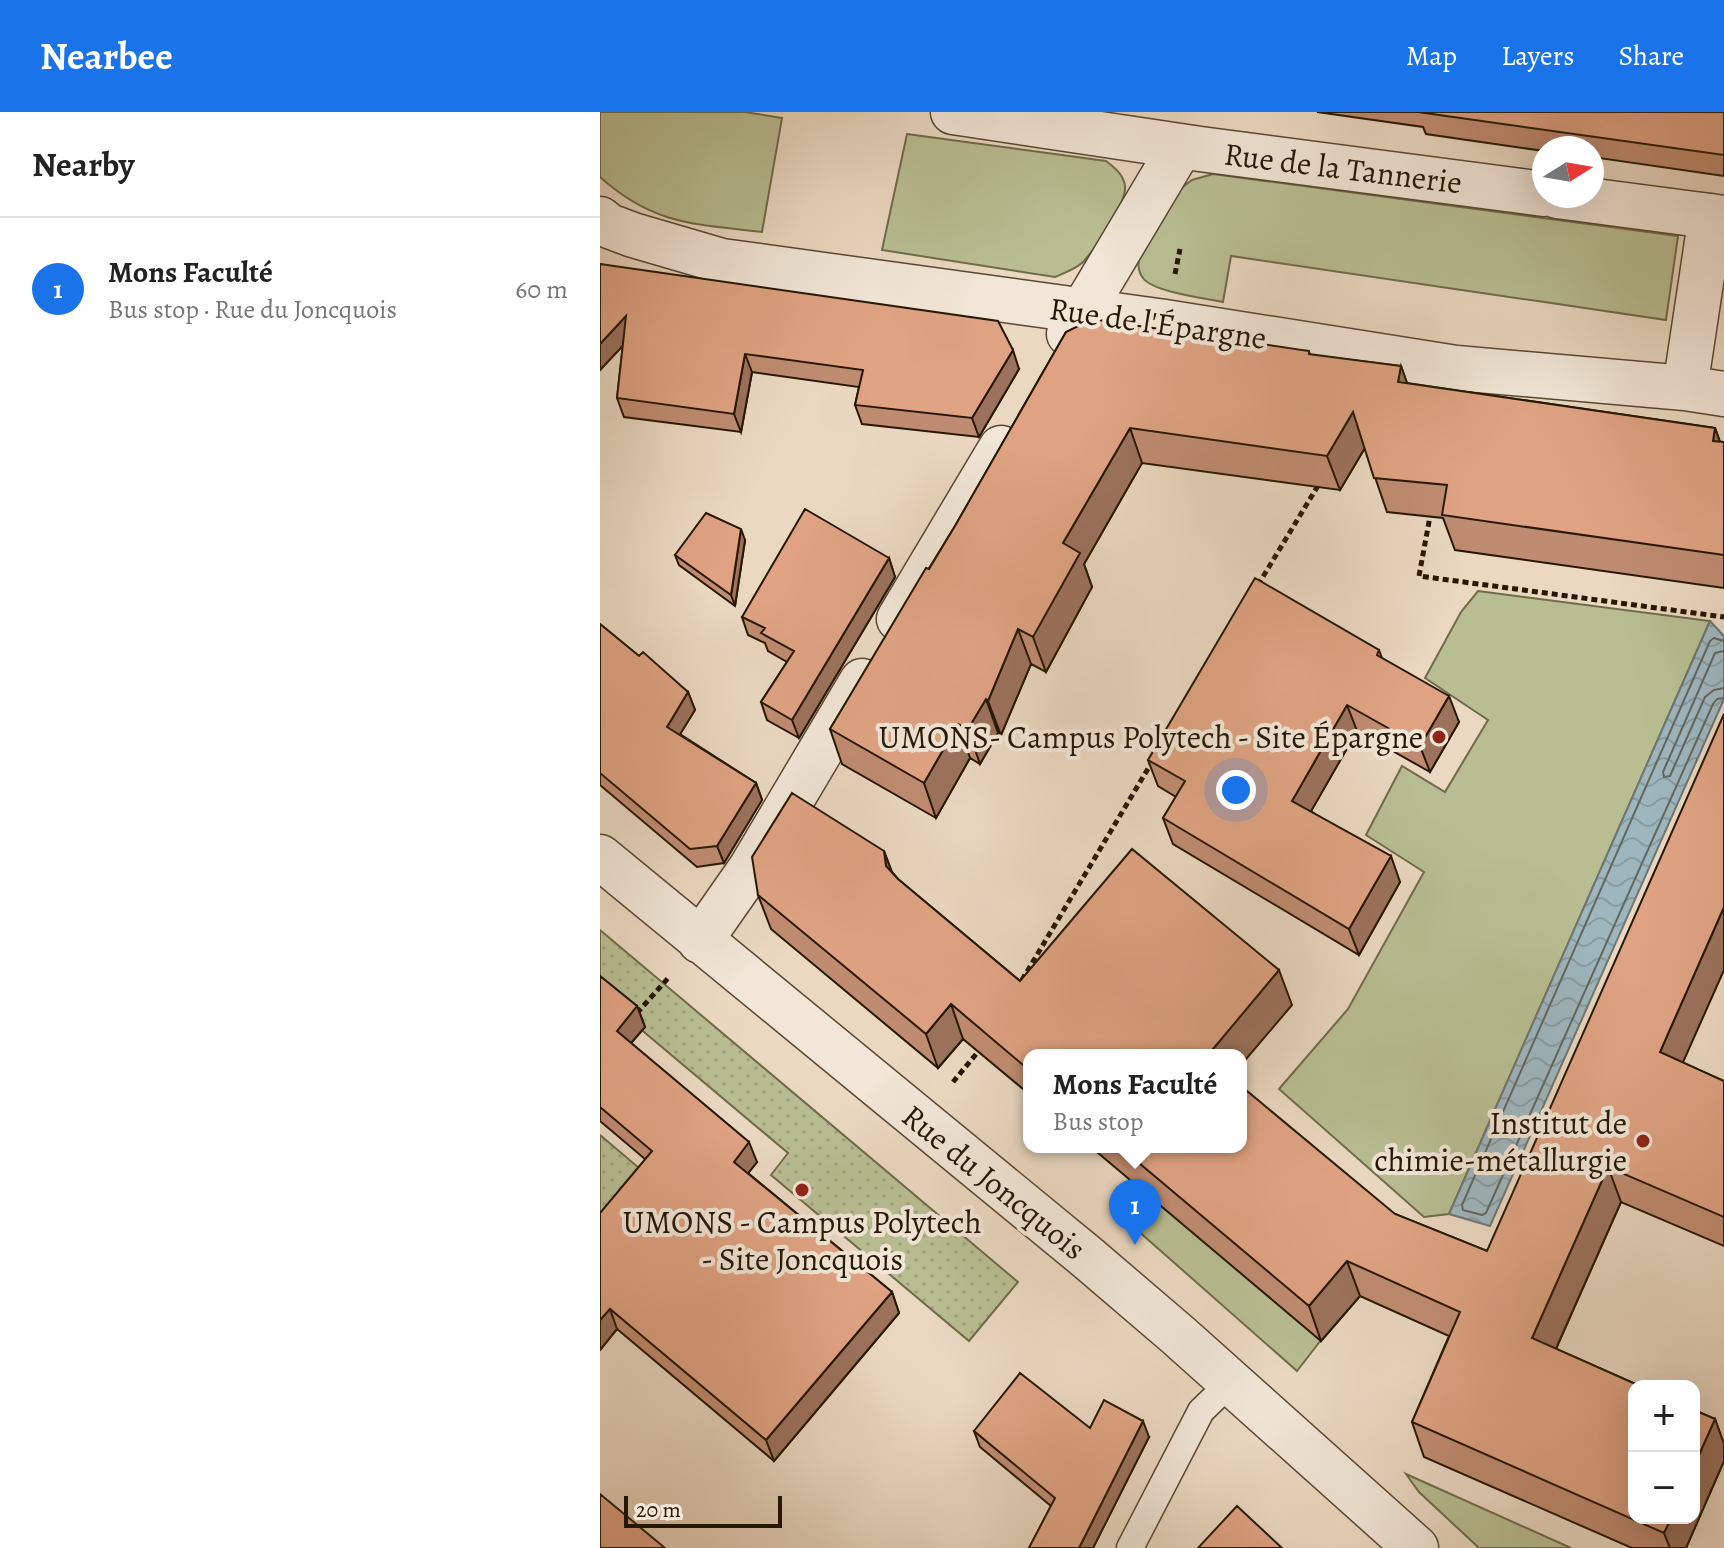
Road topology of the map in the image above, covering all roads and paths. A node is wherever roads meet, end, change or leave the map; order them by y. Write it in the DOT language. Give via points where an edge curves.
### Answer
graph roads {
  1 [pos="953,112"];
  2 [pos="1181,146"];
  3 [pos="1532,192"];
  4 [pos="1604,202"];
  5 [pos="1717,217"];
  6 [pos="600,219"];
  7 [pos="1083,312"];
  8 [pos="1050,366"];
  9 [pos="1704,391"];
  10 [pos="1018,420"];
  11 [pos="1324,475"];
  12 [pos="1432,500"];
  13 [pos="1251,598"];
  14 [pos="1724,617"];
  15 [pos="1153,761"];
  16 [pos="600,857"];
  17 [pos="700,941"];
  18 [pos="1014,993"];
  19 [pos="632,1019"];
  20 [pos="990,1034"];
  21 [pos="921,1122"];
  22 [pos="1230,1383"];
  23 [pos="1130,1548"];
  24 [pos="1416,1548"];
  1 -- 2 [label="street, Rue de la Tannerie"];
  2 -- 3 [label="street, Rue de la Tannerie"];
  2 -- 7 [label="street"];
  4 -- 5 [label="street"];
  5 -- 9 [label="street"];
  6 -- 7 [label="street, Rue de l'Épargne" via="633,235 722,261"];
  7 -- 8 [label="street"];
  7 -- 9 [label="street, Rue de l'Épargne" via="1456,368"];
  10 -- 17 [label="street" via="751,868"];
  11 -- 13 [label="path"];
  12 -- 14 [label="path" via="1419,576"];
  15 -- 18 [label="path"];
  16 -- 17 [label="street, Rue du Joncquois"];
  17 -- 19 [label="path"];
  17 -- 21 [label="street, Rue du Joncquois"];
  20 -- 21 [label="path"];
  21 -- 22 [label="street, Rue du Joncquois"];
  22 -- 23 [label="lane" via="1201,1411"];
  22 -- 24 [label="street, Rue du Joncquois"];
}
